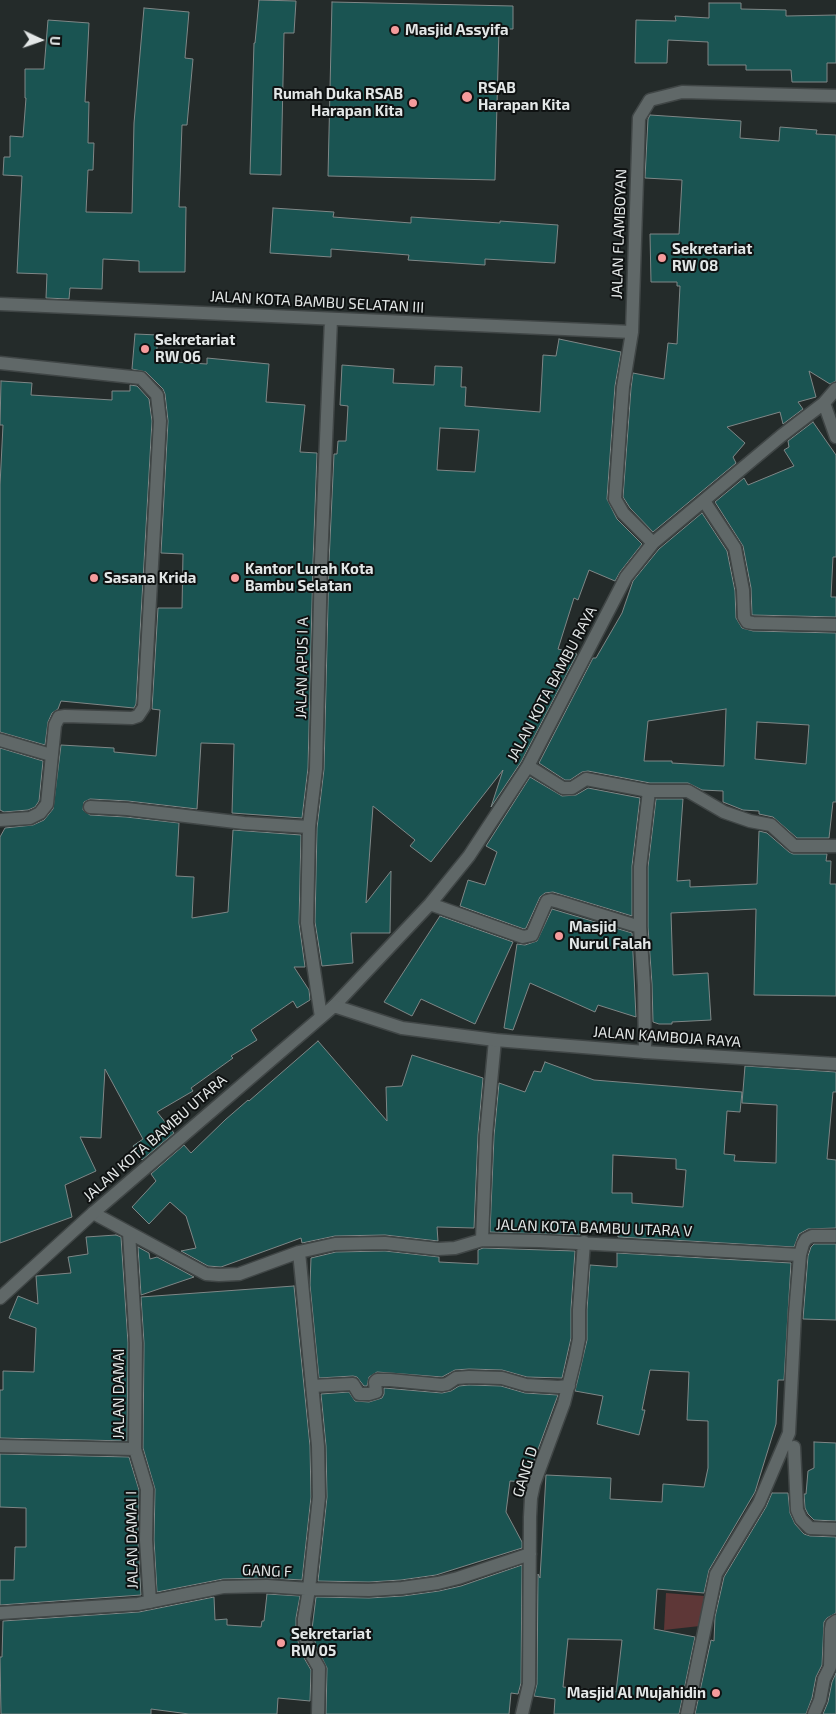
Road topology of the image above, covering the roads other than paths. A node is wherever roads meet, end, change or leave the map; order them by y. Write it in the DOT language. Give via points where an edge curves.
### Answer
graph roads {
  1 [pos="836,96"];
  2 [pos="0,304"];
  3 [pos="331,319"];
  4 [pos="632,332"];
  5 [pos="0,363"];
  6 [pos="836,389"];
  7 [pos="824,403"];
  8 [pos="836,437"];
  9 [pos="704,501"];
  10 [pos="653,543"];
  11 [pos="836,626"];
  12 [pos="0,740"];
  13 [pos="51,755"];
  14 [pos="528,766"];
  15 [pos="648,790"];
  16 [pos="90,807"];
  17 [pos="0,820"];
  18 [pos="309,827"];
  19 [pos="836,846"];
  20 [pos="430,904"];
  21 [pos="640,927"];
  22 [pos="334,1006"];
  23 [pos="321,1017"];
  24 [pos="495,1040"];
  25 [pos="645,1052"];
  26 [pos="836,1064"];
  27 [pos="93,1213"];
  28 [pos="129,1232"];
  29 [pos="836,1236"];
  30 [pos="482,1240"];
  31 [pos="584,1242"];
  32 [pos="299,1252"];
  33 [pos="800,1255"];
  34 [pos="0,1298"];
  35 [pos="312,1386"];
  36 [pos="569,1386"];
  37 [pos="0,1446"];
  38 [pos="794,1447"];
  39 [pos="135,1450"];
  40 [pos="836,1529"];
  41 [pos="530,1554"];
  42 [pos="309,1589"];
  43 [pos="150,1602"];
  44 [pos="0,1613"];
  45 [pos="836,1621"];
  46 [pos="318,1714"];
  47 [pos="522,1714"];
  48 [pos="688,1714"];
  49 [pos="814,1714"];
  1 -- 4 [label="street, JALAN FLAMBOYAN" via="682,92 650,100 639,118"];
  2 -- 3 [label="street, JALAN KOTA BAMBU SELATAN III"];
  3 -- 4 [label="street, JALAN KOTA BAMBU SELATAN III"];
  3 -- 18 [label="street, JALAN APUS I A" via="316,769"];
  4 -- 10 [label="street, JALAN FLAMBOYAN" via="623,387 615,499 623,513"];
  5 -- 13 [label="street" via="141,378 157,395 160,421 156,520 144,707 138,716 132,718 59,717"];
  6 -- 7 [label="street, JALAN KOTA BAMBU RAYA"];
  7 -- 8 [label="street"];
  7 -- 9 [label="street, JALAN KOTA BAMBU RAYA"];
  9 -- 10 [label="street, JALAN KOTA BAMBU RAYA"];
  9 -- 11 [label="street" via="735,548 747,622"];
  10 -- 14 [label="street, JALAN KOTA BAMBU RAYA" via="626,577"];
  12 -- 13 [label="street"];
  13 -- 17 [label="street" via="47,804 40,813 30,818"];
  14 -- 15 [label="street" via="563,788 572,788 586,779"];
  14 -- 20 [label="street, JALAN KOTA BAMBU RAYA" via="469,856"];
  15 -- 19 [label="street" via="688,791 724,812 771,825 794,846"];
  15 -- 21 [label="street" via="640,867"];
  16 -- 18 [label="street"];
  18 -- 23 [label="street, JALAN APUS I A" via="307,923"];
  20 -- 21 [label="street" via="523,937 532,935 547,901 551,900"];
  20 -- 22 [label="street, JALAN KOTA BAMBU RAYA"];
  21 -- 25 [label="street"];
  22 -- 23 [label="street, JALAN KOTA BAMBU UTARA"];
  22 -- 24 [label="street, JALAN KAMBOJA RAYA" via="402,1028"];
  23 -- 27 [label="street, JALAN KOTA BAMBU UTARA"];
  24 -- 25 [label="street, JALAN KAMBOJA RAYA"];
  24 -- 30 [label="street" via="486,1135"];
  25 -- 26 [label="street, JALAN KAMBOJA RAYA"];
  27 -- 28 [label="street, JALAN KOTA BAMBU UTARA V"];
  27 -- 34 [label="street, JALAN KOTA BAMBU UTARA"];
  28 -- 32 [label="street, JALAN KOTA BAMBU UTARA V" via="206,1274 239,1274"];
  28 -- 39 [label="street, JALAN DAMAI" via="136,1343"];
  29 -- 33 [label="street" via="806,1239"];
  30 -- 31 [label="street, JALAN KOTA BAMBU UTARA V"];
  30 -- 32 [label="street, JALAN KOTA BAMBU UTARA V" via="455,1248 385,1243 335,1244"];
  31 -- 33 [label="street, JALAN KOTA BAMBU UTARA V"];
  31 -- 36 [label="street, GANG D" via="579,1339"];
  32 -- 35 [label="street"];
  33 -- 48 [label="street" via="789,1433 759,1503 716,1574"];
  35 -- 36 [label="street" via="353,1384 360,1394 369,1394 376,1392 377,1380 442,1385 456,1378 468,1377 502,1378 526,1385"];
  35 -- 42 [label="street" via="319,1497"];
  36 -- 41 [label="street, GANG D" via="534,1484"];
  37 -- 39 [label="street, JALAN DAMAI"];
  38 -- 40 [label="street" via="797,1510 801,1519 810,1528"];
  39 -- 43 [label="street, JALAN DAMAI I" via="147,1482"];
  41 -- 42 [label="street, GANG F" via="438,1583 370,1590"];
  41 -- 47 [label="street, GANG D" via="529,1684"];
  42 -- 43 [label="street, GANG F" via="223,1587"];
  42 -- 46 [label="street" via="304,1630 308,1648 319,1668"];
  43 -- 44 [label="street, GANG F"];
  45 -- 49 [label="street" via="831,1629 830,1667"];
}
